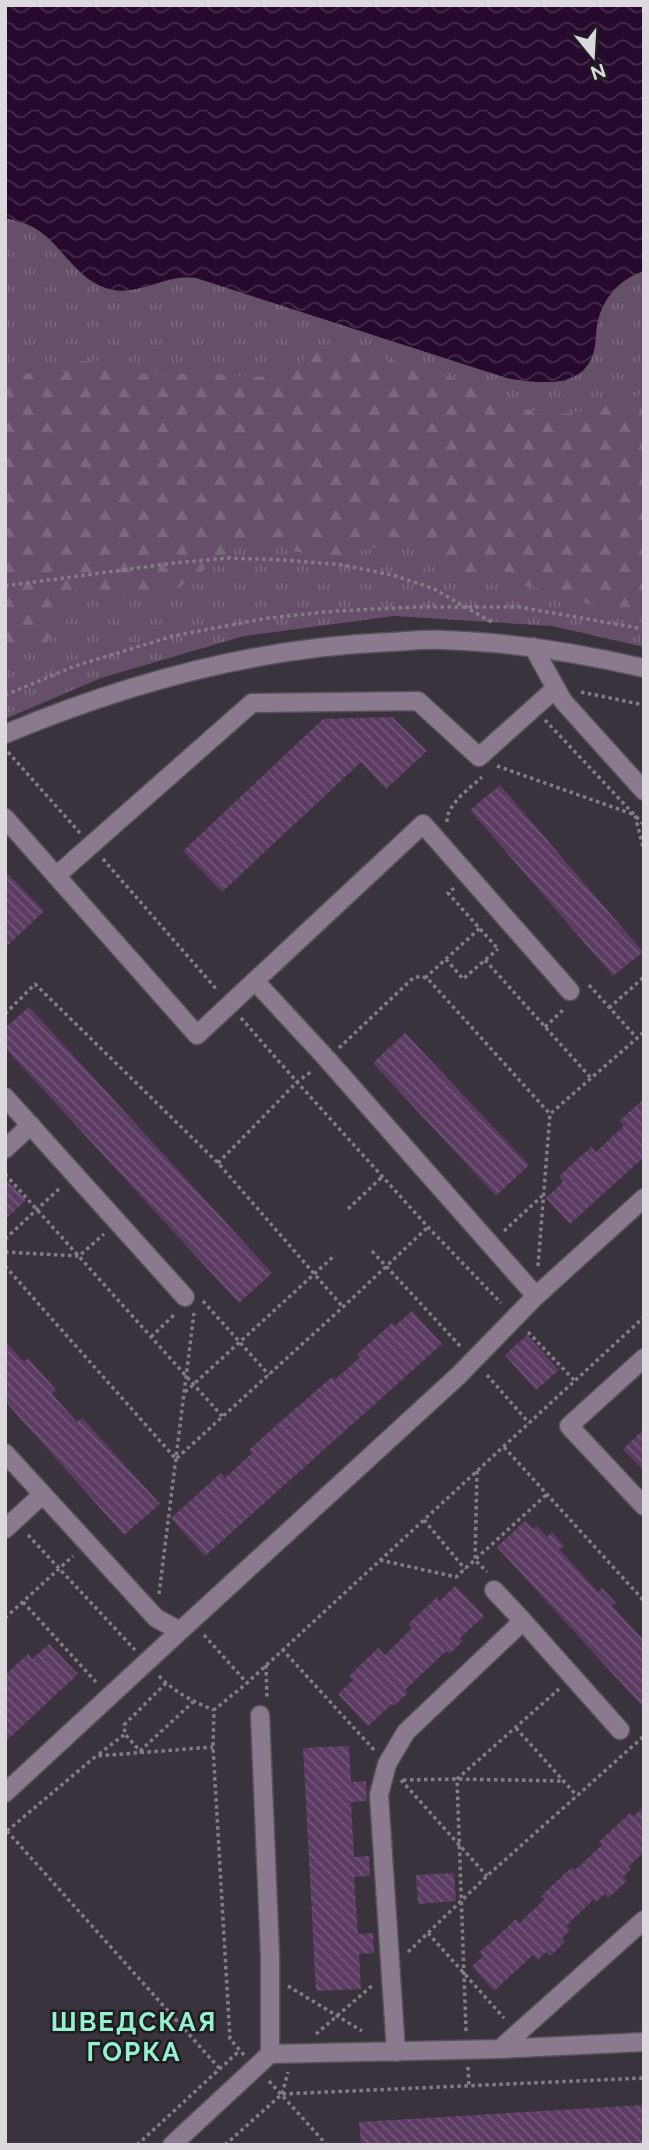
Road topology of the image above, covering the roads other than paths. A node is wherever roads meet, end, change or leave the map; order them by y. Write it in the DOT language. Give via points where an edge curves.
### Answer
graph roads {
  1 [pos="533,647"];
  2 [pos="644,668"];
  3 [pos="559,694"];
  4 [pos="5,734"];
  5 [pos="644,791"];
  6 [pos="5,818"];
  7 [pos="56,876"];
  8 [pos="255,981"];
  9 [pos="576,984"];
  10 [pos="5,1097"];
  11 [pos="31,1125"];
  12 [pos="5,1149"];
  13 [pos="644,1198"];
  14 [pos="536,1296"];
  15 [pos="186,1305"];
  16 [pos="644,1358"];
  17 [pos="5,1453"];
  18 [pos="42,1495"];
  19 [pos="644,1506"];
  20 [pos="10,1525"];
  21 [pos="494,1590"];
  22 [pos="523,1621"];
  23 [pos="186,1627"];
  24 [pos="260,1715"];
  25 [pos="621,1730"];
  26 [pos="5,1793"];
  27 [pos="644,1920"];
  28 [pos="644,2042"];
  29 [pos="500,2049"];
  30 [pos="396,2052"];
  31 [pos="270,2054"];
  32 [pos="172,2145"];
  1 -- 2 [label="street"];
  1 -- 3 [label="street"];
  1 -- 4 [label="street" via="443,639 363,643 239,660 107,695"];
  3 -- 5 [label="street"];
  3 -- 7 [label="street" via="479,757 418,701 252,703"];
  6 -- 7 [label="street"];
  7 -- 8 [label="street" via="197,1035"];
  8 -- 9 [label="street" via="423,824 518,932"];
  8 -- 14 [label="street"];
  10 -- 11 [label="street"];
  11 -- 12 [label="street"];
  11 -- 15 [label="street"];
  13 -- 14 [label="street"];
  14 -- 23 [label="street" via="474,1360"];
  16 -- 19 [label="street" via="569,1426"];
  17 -- 18 [label="street"];
  18 -- 20 [label="street"];
  18 -- 23 [label="street" via="156,1618"];
  21 -- 22 [label="street"];
  22 -- 25 [label="street"];
  22 -- 30 [label="street" via="406,1732 387,1764 379,1795"];
  23 -- 26 [label="street"];
  24 -- 31 [label="street"];
  27 -- 29 [label="street"];
  28 -- 29 [label="street"];
  29 -- 30 [label="street"];
  30 -- 31 [label="street"];
  31 -- 32 [label="street"];
}
